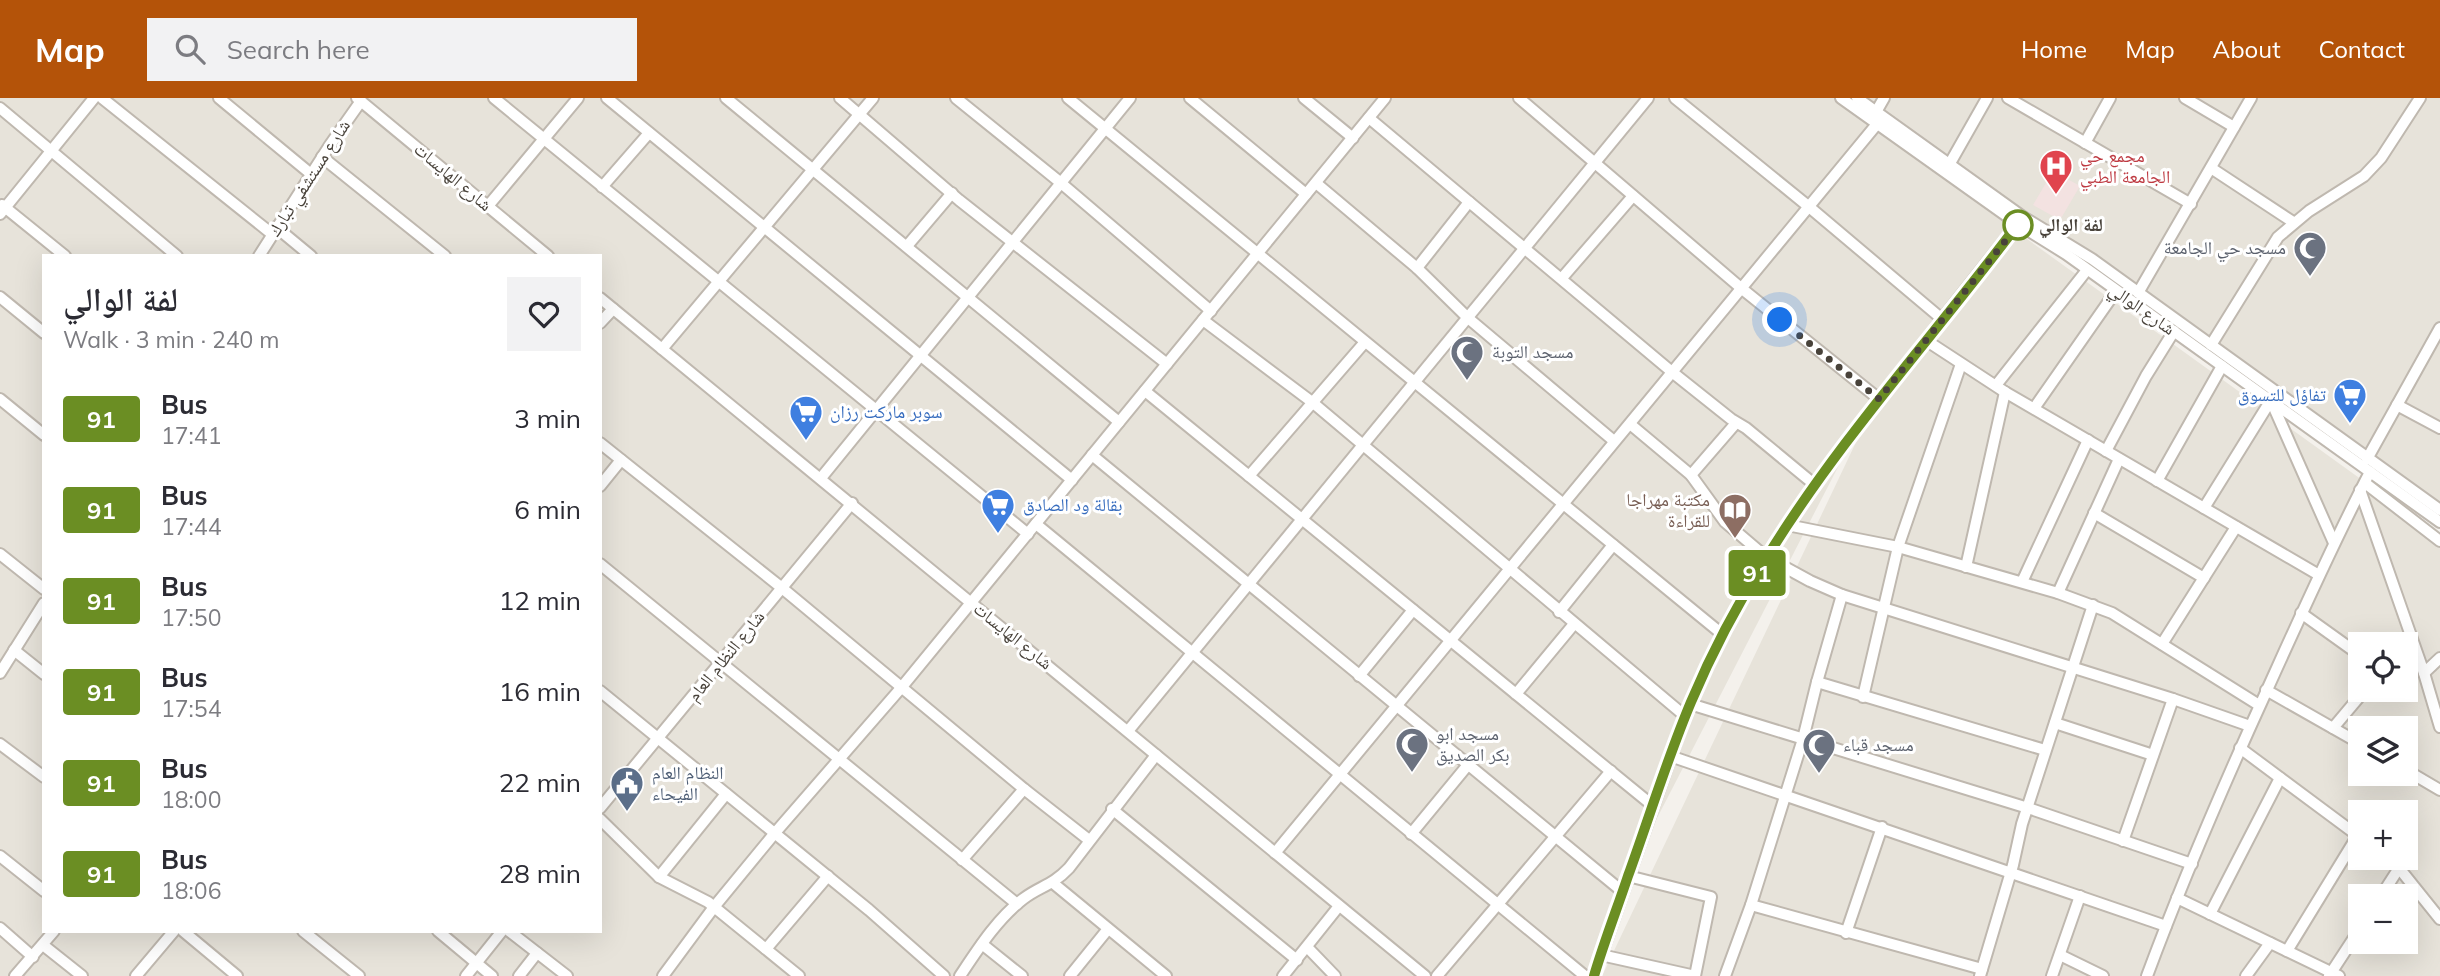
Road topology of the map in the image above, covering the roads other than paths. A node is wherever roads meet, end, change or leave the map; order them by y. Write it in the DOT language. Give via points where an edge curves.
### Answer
graph roads {
  1 [pos="94,98"];
  2 [pos="102,98"];
  3 [pos="219,98"];
  4 [pos="494,98"];
  5 [pos="578,98"];
  6 [pos="607,98"];
  7 [pos="726,98"];
  8 [pos="840,98"];
  9 [pos="873,98"];
  10 [pos="956,98"];
  11 [pos="1068,98"];
  12 [pos="1130,98"];
  13 [pos="1190,98"];
  14 [pos="1304,98"];
  15 [pos="1385,98"];
  16 [pos="1519,98"];
  17 [pos="1648,98"];
  18 [pos="1675,98"];
  19 [pos="1841,98"];
  20 [pos="1857,98"];
  21 [pos="1884,98"];
  22 [pos="1987,98"];
  23 [pos="2008,98"];
  24 [pos="2110,98"];
  25 [pos="2185,98"];
  26 [pos="2251,98"];
  27 [pos="2420,98"];
  28 [pos="359,99"];
  29 [pos="0,108"];
  30 [pos="860,114"];
  31 [pos="1369,118"];
  32 [pos="1877,118"];
  33 [pos="2234,127"];
  34 [pos="1105,129"];
  35 [pos="649,133"];
  36 [pos="1353,138"];
  37 [pos="544,140"];
  38 [pos="2085,142"];
  39 [pos="51,150"];
  40 [pos="322,157"];
  41 [pos="1595,163"];
  42 [pos="1949,165"];
  43 [pos="2211,168"];
  44 [pos="812,170"];
  45 [pos="311,174"];
  46 [pos="1061,183"];
  47 [pos="1315,183"];
  48 [pos="602,187"];
  49 [pos="952,193"];
  50 [pos="1306,194"];
  51 [pos="1633,196"];
  52 [pos="1469,202"];
  53 [pos="2191,204"];
  54 [pos="488,206"];
  55 [pos="1808,206"];
  56 [pos="2,208"];
  57 [pos="2021,221"];
  58 [pos="2293,222"];
  59 [pos="764,226"];
  60 [pos="274,231"];
  61 [pos="1012,242"];
  62 [pos="906,246"];
  63 [pos="1524,248"];
  64 [pos="1258,253"];
  65 [pos="62,254"];
  66 [pos="175,254"];
  67 [pos="260,254"];
  68 [pos="308,254"];
  69 [pos="443,254"];
  70 [pos="546,254"];
  71 [pos="1417,268"];
  72 [pos="2087,270"];
  73 [pos="1562,278"];
  74 [pos="718,282"];
  75 [pos="1741,288"];
  76 [pos="2116,290"];
  77 [pos="2138,293"];
  78 [pos="0,297"];
  79 [pos="968,297"];
  80 [pos="602,300"];
  81 [pos="614,309"];
  82 [pos="1211,311"];
  83 [pos="1468,318"];
  84 [pos="1942,319"];
  85 [pos="1203,320"];
  86 [pos="602,321"];
  87 [pos="2440,328"];
  88 [pos="42,331"];
  89 [pos="2174,331"];
  90 [pos="1927,341"];
  91 [pos="1365,342"];
  92 [pos="2211,345"];
  93 [pos="2429,348"];
  94 [pos="662,349"];
  95 [pos="2440,354"];
  96 [pos="921,356"];
  97 [pos="1167,364"];
  98 [pos="1961,364"];
  99 [pos="2222,366"];
  100 [pos="1672,372"];
  101 [pos="1415,382"];
  102 [pos="2001,388"];
  103 [pos="1145,391"];
  104 [pos="0,399"];
  105 [pos="1879,399"];
  106 [pos="2270,400"];
  107 [pos="1312,402"];
  108 [pos="2397,405"];
  109 [pos="2035,407"];
  110 [pos="876,410"];
  111 [pos="1119,422"];
  112 [pos="1736,423"];
  113 [pos="1630,424"];
  114 [pos="2440,428"];
  115 [pos="42,433"];
  116 [pos="2088,440"];
  117 [pos="1614,441"];
  118 [pos="602,445"];
  119 [pos="1363,445"];
  120 [pos="2106,451"];
  121 [pos="1092,455"];
  122 [pos="2119,459"];
  123 [pos="2367,459"];
  124 [pos="621,460"];
  125 [pos="1691,475"];
  126 [pos="1249,476"];
  127 [pos="821,478"];
  128 [pos="1072,480"];
  129 [pos="2157,481"];
  130 [pos="2365,482"];
  131 [pos="602,484"];
  132 [pos="1815,485"];
  133 [pos="852,503"];
  134 [pos="1563,503"];
  135 [pos="2204,508"];
  136 [pos="2440,510"];
  137 [pos="2094,513"];
  138 [pos="1302,519"];
  139 [pos="2440,522"];
  140 [pos="1787,525"];
  141 [pos="2236,527"];
  142 [pos="1032,529"];
  143 [pos="2440,541"];
  144 [pos="2334,543"];
  145 [pos="1613,545"];
  146 [pos="1898,547"];
  147 [pos="0,554"];
  148 [pos="1766,557"];
  149 [pos="602,566"];
  150 [pos="1966,567"];
  151 [pos="1509,570"];
  152 [pos="2319,575"];
  153 [pos="2204,578"];
  154 [pos="2022,582"];
  155 [pos="1249,583"];
  156 [pos="42,587"];
  157 [pos="782,588"];
  158 [pos="2058,593"];
  159 [pos="1842,595"];
  160 [pos="972,602"];
  161 [pos="2093,605"];
  162 [pos="42,606"];
  163 [pos="1883,607"];
  164 [pos="1413,610"];
  165 [pos="1559,611"];
  166 [pos="2301,613"];
  167 [pos="1574,624"];
  168 [pos="2406,632"];
  169 [pos="1722,634"];
  170 [pos="1451,640"];
  171 [pos="2162,644"];
  172 [pos="2348,647"];
  173 [pos="14,650"];
  174 [pos="1192,653"];
  175 [pos="2440,659"];
  176 [pos="2418,661"];
  177 [pos="722,662"];
  178 [pos="2072,667"];
  179 [pos="42,672"];
  180 [pos="0,673"];
  181 [pos="2424,673"];
  182 [pos="1359,676"];
  183 [pos="1816,682"];
  184 [pos="901,688"];
  185 [pos="2266,690"];
  186 [pos="602,693"];
  187 [pos="1516,694"];
  188 [pos="1863,697"];
  189 [pos="2174,699"];
  190 [pos="2355,702"];
  191 [pos="1690,704"];
  192 [pos="2259,705"];
  193 [pos="1395,707"];
  194 [pos="1685,716"];
  195 [pos="2054,723"];
  196 [pos="2250,726"];
  197 [pos="2440,727"];
  198 [pos="2333,728"];
  199 [pos="1128,731"];
  200 [pos="2348,737"];
  201 [pos="659,738"];
  202 [pos="1802,739"];
  203 [pos="0,744"];
  204 [pos="2240,748"];
  205 [pos="2045,750"];
  206 [pos="1156,755"];
  207 [pos="2153,755"];
  208 [pos="1670,756"];
  209 [pos="838,760"];
  210 [pos="1467,766"];
  211 [pos="1611,771"];
  212 [pos="1340,775"];
  213 [pos="42,776"];
  214 [pos="2280,778"];
  215 [pos="2418,778"];
  216 [pos="1024,789"];
  217 [pos="2440,790"];
  218 [pos="1784,793"];
  219 [pos="726,794"];
  220 [pos="1652,805"];
  221 [pos="602,806"];
  222 [pos="2028,808"];
  223 [pos="1112,809"];
  224 [pos="602,822"];
  225 [pos="1882,827"];
  226 [pos="2348,828"];
  227 [pos="774,834"];
  228 [pos="1411,834"];
  229 [pos="1554,838"];
  230 [pos="1089,840"];
  231 [pos="2123,841"];
  232 [pos="1275,853"];
  233 [pos="2348,854"];
  234 [pos="0,856"];
  235 [pos="962,860"];
  236 [pos="2192,864"];
  237 [pos="2401,870"];
  238 [pos="2011,873"];
  239 [pos="828,876"];
  240 [pos="1628,876"];
  241 [pos="659,877"];
  242 [pos="1053,883"];
  243 [pos="42,889"];
  244 [pos="1623,892"];
  245 [pos="2080,896"];
  246 [pos="2177,898"];
  247 [pos="1017,904"];
  248 [pos="1498,904"];
  249 [pos="1751,905"];
  250 [pos="1339,906"];
  251 [pos="714,907"];
  252 [pos="2210,914"];
  253 [pos="2440,919"];
  254 [pos="2166,926"];
  255 [pos="0,928"];
  256 [pos="1108,929"];
  257 [pos="52,933"];
  258 [pos="172,933"];
  259 [pos="185,933"];
  260 [pos="305,933"];
  261 [pos="440,933"];
  262 [pos="500,933"];
  263 [pos="512,933"];
  264 [pos="1846,933"];
  265 [pos="2270,943"];
  266 [pos="982,944"];
  267 [pos="43,945"];
  268 [pos="1307,947"];
  269 [pos="766,949"];
  270 [pos="2348,949"];
  271 [pos="2287,951"];
  272 [pos="537,953"];
  273 [pos="1601,955"];
  274 [pos="2060,955"];
  275 [pos="33,957"];
  276 [pos="1297,960"];
  277 [pos="476,963"];
  278 [pos="1981,973"];
  279 [pos="2333,975"];
  280 [pos="15,976"];
  281 [pos="82,976"];
  282 [pos="136,976"];
  283 [pos="237,976"];
  284 [pos="359,976"];
  285 [pos="466,976"];
  286 [pos="492,976"];
  287 [pos="519,976"];
  288 [pos="567,976"];
  289 [pos="663,976"];
  290 [pos="799,976"];
  291 [pos="944,976"];
  292 [pos="960,976"];
  293 [pos="1022,976"];
  294 [pos="1070,976"];
  295 [pos="1166,976"];
  296 [pos="1283,976"];
  297 [pos="1335,976"];
  298 [pos="1424,976"];
  299 [pos="1437,976"];
  300 [pos="1585,976"];
  301 [pos="1594,976"];
  302 [pos="1695,976"];
  303 [pos="1725,976"];
  304 [pos="2052,976"];
  305 [pos="2103,976"];
  306 [pos="2147,976"];
  307 [pos="2246,976"];
  1 -- 39 [label="street"];
  2 -- 60 [label="street"];
  3 -- 45 [label="street"];
  4 -- 37 [label="street"];
  5 -- 37 [label="street"];
  6 -- 35 [label="street"];
  7 -- 44 [label="street"];
  8 -- 30 [label="street"];
  9 -- 30 [label="street"];
  10 -- 46 [label="street"];
  11 -- 34 [label="street"];
  12 -- 34 [label="street"];
  13 -- 50 [label="street"];
  14 -- 36 [label="street"];
  15 -- 31 [label="street"];
  16 -- 41 [label="street"];
  17 -- 41 [label="street"];
  18 -- 55 [label="street"];
  19 -- 32 [label="street, شارع الوالي"];
  20 -- 32 [label="street, شارع الوالي"];
  21 -- 32 [label="street"];
  22 -- 42 [label="street"];
  23 -- 38 [label="street"];
  24 -- 38 [label="street"];
  25 -- 33 [label="street"];
  26 -- 33 [label="street"];
  27 -- 58 [label="street" via="2364,176"];
  28 -- 40 [label="street, شارع مستشفي تبارك"];
  28 -- 54 [label="street, شارع الهايسات"];
  29 -- 39 [label="street"];
  30 -- 44 [label="street"];
  30 -- 49 [label="street"];
  31 -- 36 [label="street"];
  31 -- 52 [label="street"];
  32 -- 42 [label="street, شارع الوالي"];
  32 -- 55 [label="street"];
  32 -- 57 [label="street, شارع الوالي"];
  33 -- 43 [label="street"];
  34 -- 46 [label="street"];
  34 -- 64 [label="street"];
  35 -- 48 [label="street"];
  35 -- 59 [label="street"];
  36 -- 47 [label="street"];
  37 -- 48 [label="street"];
  37 -- 54 [label="street"];
  38 -- 53 [label="street"];
  39 -- 56 [label="street"];
  39 -- 66 [label="street"];
  40 -- 45 [label="street, شارع مستشفي تبارك"];
  40 -- 69 [label="street"];
  41 -- 51 [label="street"];
  41 -- 63 [label="street"];
  42 -- 57 [label="street, شارع الوالي"];
  43 -- 53 [label="street"];
  43 -- 58 [label="street"];
  44 -- 59 [label="street"];
  44 -- 62 [label="street"];
  45 -- 60 [label="street, شارع مستشفي تبارك"];
  46 -- 61 [label="street"];
  46 -- 82 [label="street"];
  47 -- 50 [label="street"];
  47 -- 71 [label="street"];
  48 -- 74 [label="street"];
  49 -- 61 [label="street"];
  49 -- 62 [label="street"];
  50 -- 64 [label="street"];
  51 -- 73 [label="street"];
  51 -- 75 [label="street"];
  52 -- 63 [label="street"];
  52 -- 71 [label="street"];
  53 -- 77 [label="street"];
  54 -- 70 [label="street, شارع الهايسات"];
  55 -- 75 [label="street"];
  55 -- 84 [label="street"];
  56 -- 65 [label="street"];
  57 -- 72 [label="street, شارع الوالي"];
  57 -- 77 [label="street, شارع الوالي" via="2092,259"];
  57 -- 84 [label="street"];
  58 -- 92 [label="street" via="2278,237"];
  59 -- 74 [label="street"];
  59 -- 96 [label="street"];
  60 -- 67 [label="street, شارع مستشفي تبارك"];
  60 -- 68 [label="street"];
  61 -- 79 [label="street"];
  61 -- 97 [label="street"];
  62 -- 79 [label="street"];
  63 -- 73 [label="street"];
  63 -- 83 [label="street"];
  64 -- 82 [label="street"];
  64 -- 91 [label="street"];
  71 -- 83 [label="street"];
  72 -- 76 [label="street, شارع الوالي"];
  72 -- 102 [label="street"];
  73 -- 100 [label="street"];
  74 -- 94 [label="street"];
  74 -- 110 [label="street"];
  75 -- 100 [label="street"];
  75 -- 105 [label="street"];
  76 -- 89 [label="street, شارع الوالي"];
  76 -- 109 [label="street"];
  77 -- 92 [label="street, شارع الوالي"];
  78 -- 88 [label="street"];
  79 -- 96 [label="street"];
  79 -- 111 [label="street"];
  80 -- 81 [label="street, شارع الهايسات"];
  81 -- 86 [label="street"];
  81 -- 94 [label="street, شارع الهايسات"];
  82 -- 85 [label="street"];
  83 -- 101 [label="street"];
  83 -- 117 [label="street"];
  84 -- 90 [label="street"];
  85 -- 97 [label="street"];
  85 -- 107 [label="street"];
  87 -- 93 [label="street"];
  89 -- 99 [label="street, شارع الوالي"];
  89 -- 120 [label="street"];
  90 -- 98 [label="street"];
  90 -- 105 [label="street"];
  91 -- 101 [label="street"];
  91 -- 107 [label="street"];
  92 -- 123 [label="street, شارع الوالي"];
  93 -- 95 [label="street"];
  93 -- 108 [label="street"];
  94 -- 127 [label="street, شارع الهايسات"];
  96 -- 110 [label="street"];
  96 -- 128 [label="street"];
  97 -- 103 [label="street"];
  98 -- 102 [label="street"];
  98 -- 146 [label="street"];
  99 -- 106 [label="street, شارع الوالي"];
  99 -- 129 [label="street"];
  100 -- 112 [label="street"];
  100 -- 113 [label="street"];
  101 -- 119 [label="street"];
  101 -- 134 [label="street"];
  102 -- 109 [label="street"];
  102 -- 150 [label="street"];
  103 -- 111 [label="street"];
  103 -- 126 [label="street"];
  104 -- 115 [label="street"];
  105 -- 132 [label="street"];
  106 -- 130 [label="street, شارع الوالي"];
  106 -- 135 [label="street"];
  106 -- 144 [label="street"];
  107 -- 119 [label="street"];
  107 -- 126 [label="street"];
  108 -- 114 [label="street"];
  108 -- 123 [label="street"];
  109 -- 116 [label="street"];
  110 -- 127 [label="street"];
  110 -- 142 [label="street"];
  111 -- 121 [label="street"];
  112 -- 125 [label="street"];
  112 -- 132 [label="street"];
  113 -- 117 [label="street"];
  113 -- 125 [label="street"];
  116 -- 120 [label="street"];
  116 -- 154 [label="street"];
  117 -- 134 [label="street"];
  118 -- 124 [label="street"];
  119 -- 138 [label="street"];
  119 -- 151 [label="street"];
  120 -- 122 [label="street"];
  121 -- 128 [label="street"];
  121 -- 155 [label="street"];
  122 -- 129 [label="street"];
  122 -- 137 [label="street"];
  123 -- 136 [label="street, شارع الوالي"];
  124 -- 131 [label="street"];
  124 -- 157 [label="street"];
  125 -- 148 [label="street" via="1725,522"];
  126 -- 138 [label="street"];
  127 -- 133 [label="street, شارع الهايسات"];
  128 -- 142 [label="street"];
  129 -- 135 [label="street"];
  130 -- 139 [label="street, شارع الوالي"];
  130 -- 143 [label="street"];
  130 -- 144 [label="street"];
  130 -- 168 [label="street"];
  132 -- 140 [label="street"];
  133 -- 157 [label="street, شارع النظام العام"];
  133 -- 160 [label="street, شارع الهايسات"];
  134 -- 145 [label="street"];
  134 -- 151 [label="street"];
  135 -- 141 [label="street"];
  137 -- 153 [label="street"];
  137 -- 158 [label="street"];
  138 -- 155 [label="street"];
  138 -- 164 [label="street"];
  140 -- 146 [label="street"];
  140 -- 148 [label="street"];
  141 -- 152 [label="street"];
  141 -- 153 [label="street"];
  142 -- 160 [label="street"];
  142 -- 174 [label="street"];
  144 -- 152 [label="street"];
  145 -- 165 [label="street"];
  145 -- 169 [label="street"];
  146 -- 150 [label="street"];
  146 -- 163 [label="street"];
  147 -- 156 [label="street"];
  148 -- 159 [label="street"];
  148 -- 169 [label="street"];
  149 -- 177 [label="street"];
  150 -- 154 [label="street"];
  151 -- 165 [label="street"];
  151 -- 170 [label="street"];
  152 -- 166 [label="street"];
  153 -- 171 [label="street"];
  154 -- 158 [label="street"];
  155 -- 174 [label="street"];
  155 -- 182 [label="street"];
  157 -- 177 [label="street, شارع النظام العام"];
  157 -- 184 [label="street"];
  158 -- 161 [label="street"];
  159 -- 163 [label="street"];
  159 -- 183 [label="street"];
  160 -- 184 [label="street"];
  160 -- 199 [label="street, شارع الهايسات"];
  161 -- 171 [label="street"];
  161 -- 178 [label="street"];
  162 -- 173 [label="street"];
  163 -- 178 [label="street"];
  163 -- 188 [label="street"];
  164 -- 170 [label="street"];
  164 -- 182 [label="street"];
  165 -- 167 [label="street"];
  166 -- 172 [label="street"];
  166 -- 185 [label="street"];
  167 -- 187 [label="street"];
  167 -- 194 [label="street"];
  169 -- 191 [label="street"];
  170 -- 187 [label="street"];
  170 -- 193 [label="street"];
  171 -- 192 [label="street"];
  173 -- 179 [label="street"];
  173 -- 180 [label="street"];
  174 -- 199 [label="street"];
  174 -- 212 [label="street"];
  175 -- 181 [label="street"];
  176 -- 181 [label="street"];
  177 -- 201 [label="street, شارع النظام العام"];
  177 -- 209 [label="street"];
  178 -- 189 [label="street"];
  178 -- 195 [label="street"];
  181 -- 197 [label="street"];
  182 -- 193 [label="street"];
  183 -- 188 [label="street"];
  183 -- 202 [label="street"];
  184 -- 209 [label="street"];
  184 -- 216 [label="street"];
  185 -- 192 [label="street"];
  185 -- 198 [label="street"];
  186 -- 201 [label="street"];
  187 -- 211 [label="street"];
  188 -- 205 [label="street"];
  189 -- 196 [label="street"];
  189 -- 207 [label="street"];
  190 -- 198 [label="street"];
  191 -- 194 [label="street"];
  191 -- 202 [label="street"];
  192 -- 196 [label="street"];
  193 -- 210 [label="street"];
  193 -- 212 [label="street"];
  194 -- 208 [label="street"];
  195 -- 205 [label="street"];
  195 -- 207 [label="street"];
  196 -- 204 [label="street"];
  198 -- 200 [label="street"];
  199 -- 206 [label="street, شارع الهايسات"];
  201 -- 219 [label="street"];
  201 -- 221 [label="street, شارع النظام العام"];
  202 -- 218 [label="street"];
  202 -- 222 [label="street"];
  203 -- 213 [label="street"];
  204 -- 214 [label="street"];
  204 -- 236 [label="street"];
  205 -- 222 [label="street"];
  206 -- 223 [label="street"];
  206 -- 232 [label="street, شارع الهايسات"];
  207 -- 231 [label="street"];
  208 -- 218 [label="street"];
  208 -- 220 [label="street"];
  209 -- 227 [label="street"];
  209 -- 235 [label="street"];
  210 -- 228 [label="street"];
  210 -- 229 [label="street"];
  211 -- 220 [label="street"];
  211 -- 229 [label="street"];
  212 -- 228 [label="street"];
  212 -- 232 [label="street"];
  214 -- 226 [label="street"];
  214 -- 252 [label="street"];
  215 -- 217 [label="street"];
  216 -- 230 [label="street"];
  216 -- 235 [label="street"];
  218 -- 225 [label="street"];
  218 -- 249 [label="street"];
  219 -- 227 [label="street"];
  219 -- 241 [label="street"];
  220 -- 240 [label="street"];
  222 -- 231 [label="street"];
  222 -- 238 [label="street"];
  223 -- 230 [label="street"];
  223 -- 276 [label="street"];
  224 -- 241 [label="street"];
  225 -- 238 [label="street"];
  225 -- 264 [label="street"];
  227 -- 239 [label="street"];
  227 -- 251 [label="street"];
  228 -- 248 [label="street"];
  229 -- 244 [label="street"];
  229 -- 248 [label="street"];
  230 -- 242 [label="street"];
  231 -- 236 [label="street"];
  232 -- 250 [label="street, شارع الهايسات"];
  233 -- 271 [label="street"];
  234 -- 243 [label="street"];
  235 -- 247 [label="street"];
  236 -- 246 [label="street"];
  237 -- 253 [label="street"];
  238 -- 245 [label="street"];
  238 -- 278 [label="street"];
  239 -- 269 [label="street"];
  239 -- 291 [label="street"];
  240 -- 244 [label="street"];
  240 -- 302 [label="street" via="1711,897"];
  241 -- 251 [label="street"];
  242 -- 247 [label="street"];
  242 -- 256 [label="street"];
  244 -- 273 [label="street"];
  245 -- 254 [label="street"];
  245 -- 274 [label="street"];
  246 -- 252 [label="street"];
  246 -- 254 [label="street"];
  247 -- 266 [label="street"];
  248 -- 299 [label="street"];
  248 -- 300 [label="street"];
  249 -- 264 [label="street"];
  249 -- 303 [label="street"];
  250 -- 268 [label="street"];
  250 -- 298 [label="street, شارع الهايسات"];
  251 -- 269 [label="street"];
  251 -- 289 [label="street"];
  252 -- 265 [label="street"];
  254 -- 306 [label="street"];
  255 -- 275 [label="street"];
  256 -- 294 [label="street"];
  256 -- 295 [label="street"];
  257 -- 267 [label="street"];
  258 -- 282 [label="street"];
  259 -- 283 [label="street"];
  260 -- 284 [label="street"];
  261 -- 277 [label="street"];
  262 -- 277 [label="street"];
  263 -- 272 [label="street"];
  264 -- 278 [label="street"];
  265 -- 271 [label="street"];
  265 -- 307 [label="street"];
  266 -- 292 [label="street"];
  266 -- 293 [label="street"];
  267 -- 275 [label="street"];
  267 -- 281 [label="street"];
  268 -- 276 [label="street"];
  268 -- 297 [label="street"];
  269 -- 290 [label="street"];
  270 -- 279 [label="street"];
  271 -- 279 [label="street"];
  272 -- 287 [label="street"];
  272 -- 288 [label="street"];
  273 -- 301 [label="street"];
  273 -- 302 [label="street"];
  274 -- 304 [label="street"];
  274 -- 305 [label="street"];
  275 -- 280 [label="street"];
  276 -- 296 [label="street"];
  277 -- 285 [label="street"];
  277 -- 286 [label="street"];
}
